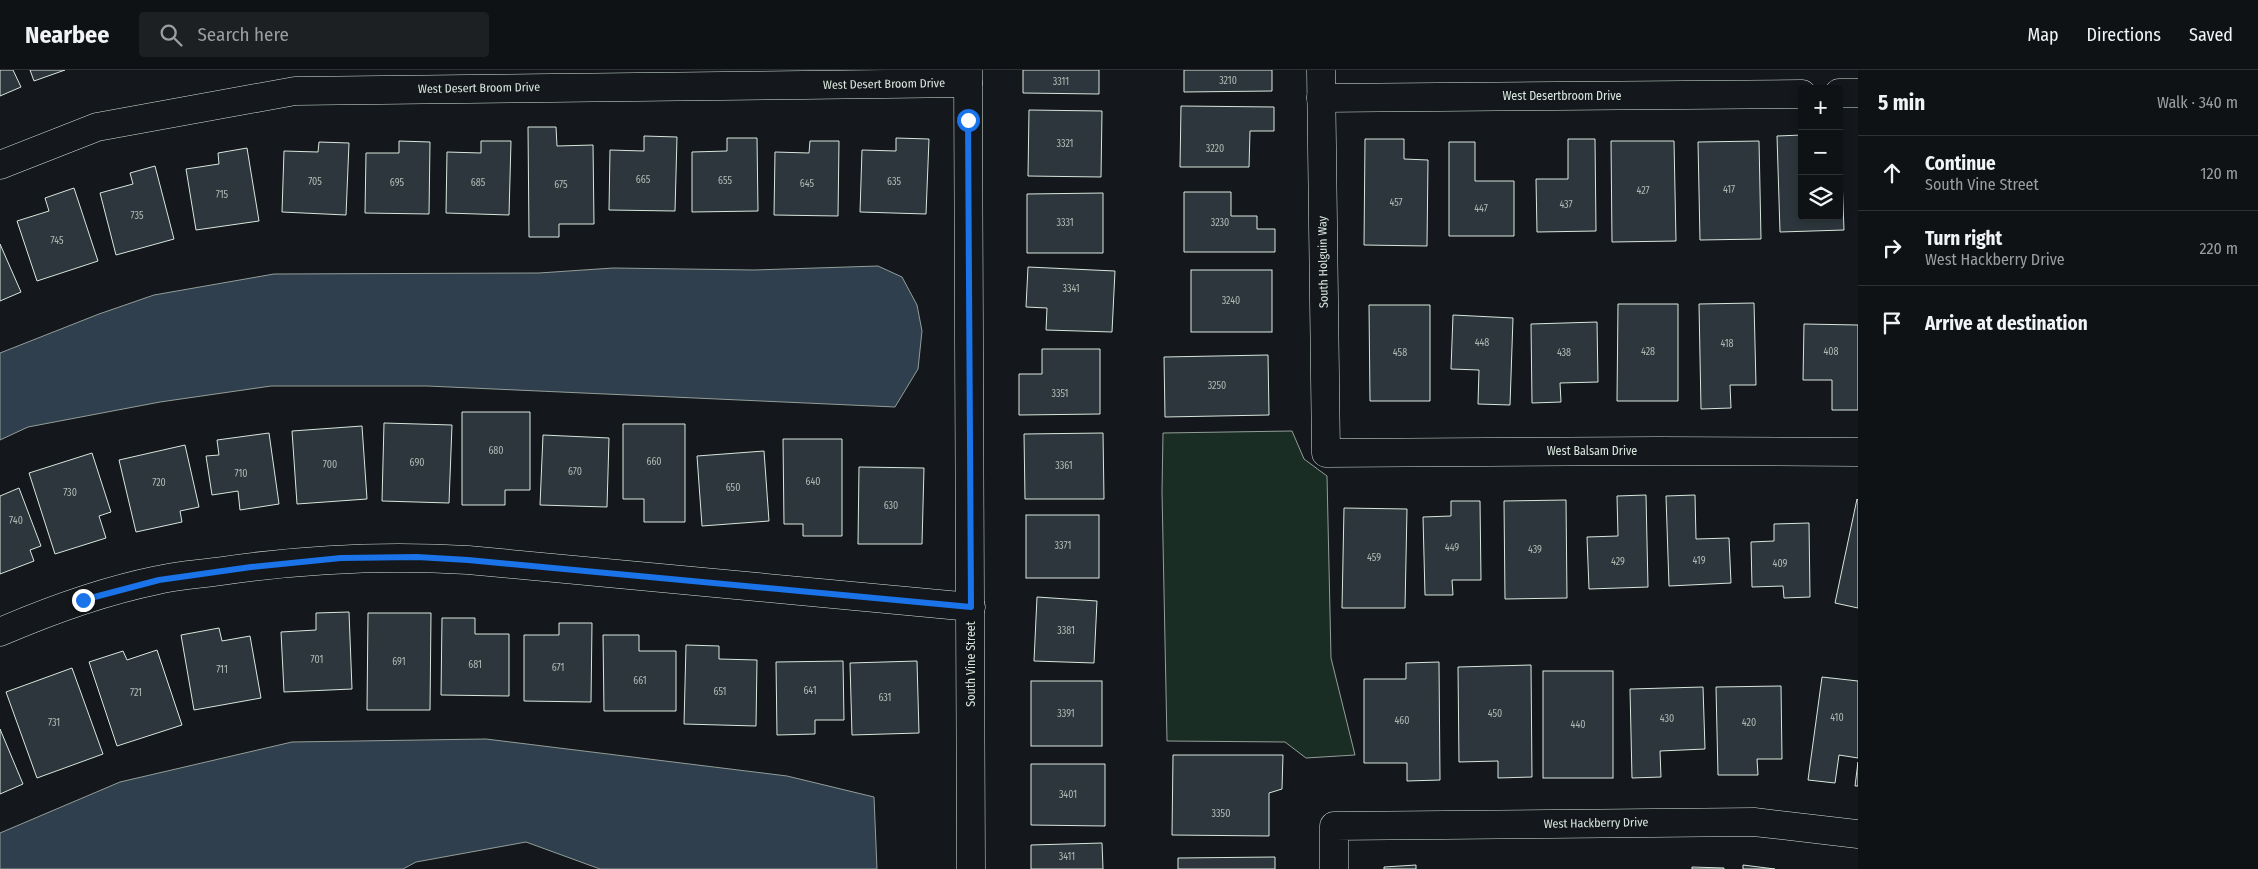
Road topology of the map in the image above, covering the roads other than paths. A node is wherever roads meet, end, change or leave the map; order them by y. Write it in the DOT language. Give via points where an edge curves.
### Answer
graph roads {
  1 [pos="1321,70"];
  2 [pos="968,76"];
  3 [pos="1843,93"];
  4 [pos="1858,93"];
  5 [pos="1798,94"];
  6 [pos="1321,98"];
  7 [pos="0,165"];
  8 [pos="1858,452"];
  9 [pos="1326,453"];
  10 [pos="971,607"];
  11 [pos="0,632"];
  12 [pos="1858,834"];
  13 [pos="971,869"];
  14 [pos="1334,869"];
  1 -- 6 [label="street, South Holguin Way"];
  2 -- 7 [label="street, West Desert Broom Drive" via="295,91 97,127"];
  2 -- 10 [label="street, South Vine Street"];
  3 -- 4 [label="street"];
  5 -- 6 [label="street, West Desertbroom Drive"];
  6 -- 9 [label="street, South Holguin Way"];
  8 -- 9 [label="street, West Balsam Drive"];
  10 -- 11 [label="street" via="468,560 341,558 159,580 83,600"];
  10 -- 13 [label="street, South Vine Street"];
  12 -- 14 [label="street, West Hackberry Drive" via="1754,822 1334,826"];
}
